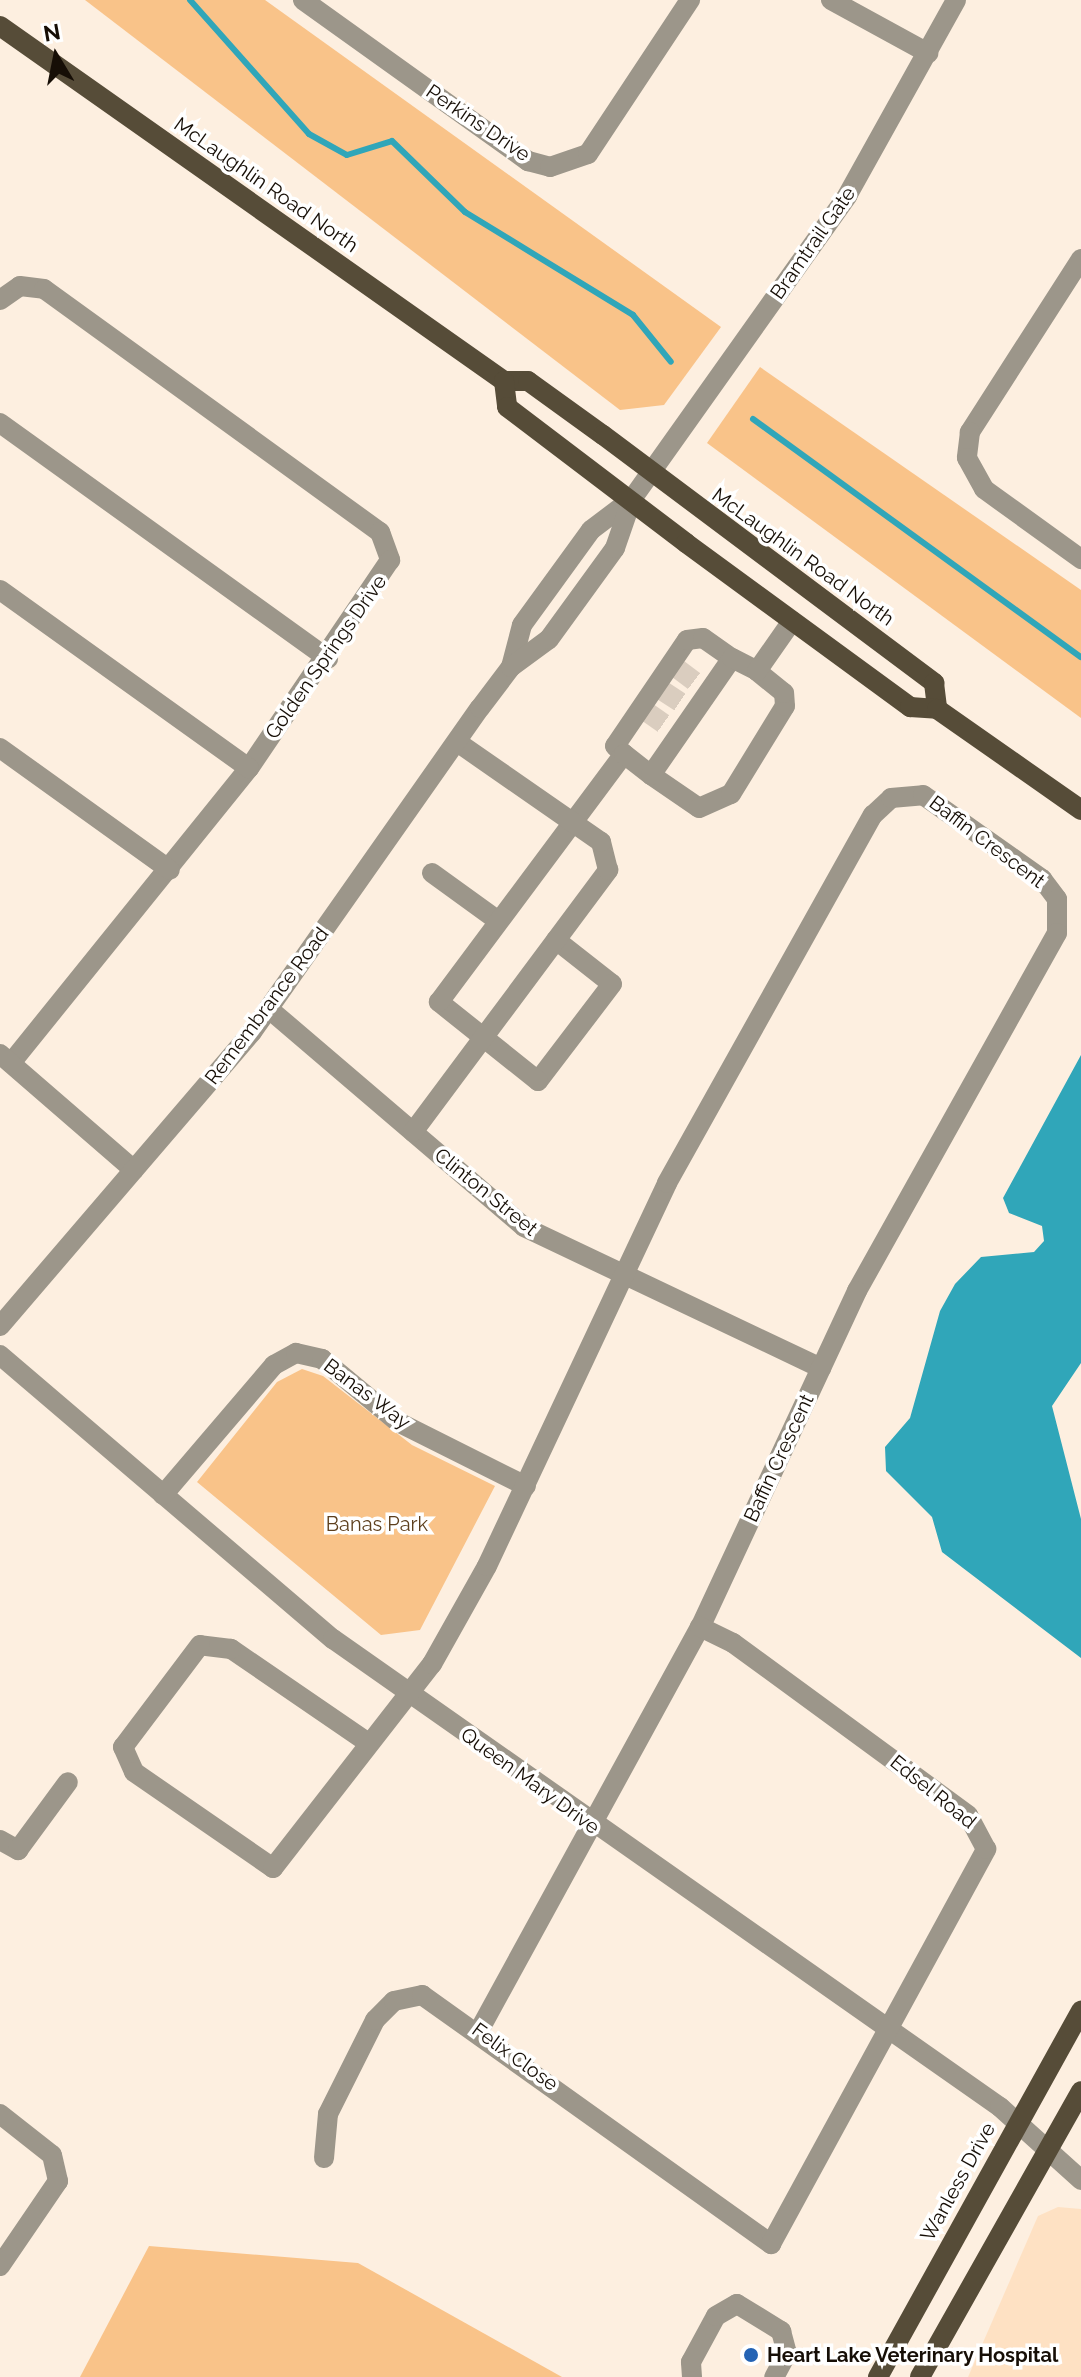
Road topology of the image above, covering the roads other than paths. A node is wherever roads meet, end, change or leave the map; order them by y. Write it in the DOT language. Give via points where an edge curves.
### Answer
graph roads {
  1 [pos="303,0"];
  2 [pos="690,0"];
  3 [pos="831,0"];
  4 [pos="956,0"];
  5 [pos="0,26"];
  6 [pos="928,53"];
  7 [pos="1081,259"];
  8 [pos="0,300"];
  9 [pos="504,381"];
  10 [pos="0,423"];
  11 [pos="650,473"];
  12 [pos="632,499"];
  13 [pos="1081,559"];
  14 [pos="0,590"];
  15 [pos="792,621"];
  16 [pos="732,658"];
  17 [pos="328,659"];
  18 [pos="511,667"];
  19 [pos="678,669"];
  20 [pos="757,671"];
  21 [pos="698,684"];
  22 [pos="659,689"];
  23 [pos="689,708"];
  24 [pos="937,709"];
  25 [pos="647,712"];
  26 [pos="667,726"];
  27 [pos="457,742"];
  28 [pos="0,748"];
  29 [pos="624,754"];
  30 [pos="249,768"];
  31 [pos="651,775"];
  32 [pos="1081,810"];
  33 [pos="570,821"];
  34 [pos="170,870"];
  35 [pos="432,873"];
  36 [pos="497,920"];
  37 [pos="556,940"];
  38 [pos="269,1009"];
  39 [pos="484,1038"];
  40 [pos="6,1059"];
  41 [pos="413,1132"];
  42 [pos="134,1170"];
  43 [pos="623,1276"];
  44 [pos="0,1326"];
  45 [pos="0,1355"];
  46 [pos="821,1368"];
  47 [pos="526,1486"];
  48 [pos="163,1495"];
  49 [pos="700,1627"];
  50 [pos="408,1693"];
  51 [pos="367,1742"];
  52 [pos="68,1782"];
  53 [pos="590,1824"];
  54 [pos="0,1840"];
  55 [pos="1081,2011"];
  56 [pos="479,2030"];
  57 [pos="892,2031"];
  58 [pos="1081,2091"];
  59 [pos="0,2114"];
  60 [pos="1018,2124"];
  61 [pos="1048,2151"];
  62 [pos="324,2158"];
  63 [pos="1081,2180"];
  64 [pos="0,2266"];
  65 [pos="692,2377"];
  66 [pos="774,2377"];
  67 [pos="878,2377"];
  68 [pos="920,2377"];
  1 -- 2 [label="street, Perkins Drive" via="528,161 550,167 588,154"];
  3 -- 6 [label="street"];
  4 -- 6 [label="street, Bramtrail Gate"];
  5 -- 9 [label="main road, McLaughlin Road North"];
  6 -- 11 [label="street, Bramtrail Gate" via="847,196"];
  7 -- 13 [label="street" via="970,432 967,458 984,489"];
  8 -- 17 [label="street, Golden Springs Drive" via="20,286 44,289 380,532 388,545 386,575"];
  9 -- 11 [label="main road, McLaughlin Road North" via="528,381"];
  9 -- 12 [label="main road" via="507,407"];
  10 -- 17 [label="street"];
  11 -- 12 [label="street, Bramtrail Gate"];
  11 -- 24 [label="main road, McLaughlin Road North" via="934,683"];
  12 -- 15 [label="main road"];
  12 -- 18 [label="street, Remembrance Road" via="591,530 531,613"];
  12 -- 18 [label="street, Remembrance Road" via="615,548 549,639"];
  14 -- 30 [label="street"];
  15 -- 20 [label="street"];
  15 -- 24 [label="main road" via="910,707"];
  16 -- 20 [label="street"];
  16 -- 22 [label="street" via="703,638 687,640"];
  16 -- 23 [label="street"];
  17 -- 30 [label="street, Golden Springs Drive"];
  18 -- 27 [label="street, Remembrance Road"];
  19 -- 22 [label="street"];
  20 -- 31 [label="street" via="784,693 785,706 731,794 699,808"];
  21 -- 23 [label="street"];
  22 -- 25 [label="street"];
  22 -- 29 [label="street" via="615,746"];
  23 -- 26 [label="street"];
  23 -- 31 [label="street"];
  24 -- 32 [label="main road"];
  27 -- 33 [label="street"];
  27 -- 38 [label="street, Remembrance Road"];
  28 -- 34 [label="street"];
  29 -- 31 [label="street"];
  29 -- 33 [label="street"];
  30 -- 34 [label="street, Golden Springs Drive"];
  33 -- 36 [label="street"];
  33 -- 37 [label="street" via="601,842 608,870"];
  34 -- 40 [label="street, Golden Springs Drive"];
  35 -- 36 [label="street"];
  36 -- 39 [label="street" via="439,1002"];
  37 -- 39 [label="street"];
  37 -- 39 [label="street" via="612,984 538,1081"];
  38 -- 41 [label="street, Clinton Street"];
  38 -- 42 [label="street, Remembrance Road"];
  39 -- 41 [label="street"];
  40 -- 42 [label="street"];
  41 -- 43 [label="street, Clinton Street" via="524,1227"];
  42 -- 44 [label="street, Remembrance Road"];
  43 -- 46 [label="street, Clinton Street"];
  43 -- 46 [label="street, Baffin Crescent" via="873,815 891,798 923,795 1042,879 1057,899 1059,922"];
  43 -- 47 [label="street, Baffin Crescent"];
  45 -- 48 [label="street, Queen Mary Drive"];
  46 -- 49 [label="street, Baffin Crescent"];
  47 -- 48 [label="street, Banas Way" via="398,1422 322,1359 296,1353 274,1365"];
  47 -- 50 [label="street, Baffin Crescent" via="440,1650"];
  48 -- 50 [label="street, Queen Mary Drive"];
  49 -- 53 [label="street, Baffin Crescent"];
  49 -- 57 [label="street, Edsel Road" via="733,1643 981,1829 981,1867"];
  50 -- 51 [label="street, Baffin Crescent"];
  50 -- 53 [label="street, Queen Mary Drive"];
  51 -- 51 [label="street, Baffin Crescent" via="273,1868 134,1772 123,1747 200,1645 231,1649"];
  52 -- 54 [label="street" via="18,1850"];
  53 -- 56 [label="street, Baffin Crescent"];
  53 -- 57 [label="street, Queen Mary Drive"];
  55 -- 60 [label="main road, Wanless Drive"];
  56 -- 57 [label="street, Felix Close" via="771,2244"];
  56 -- 62 [label="street, Felix Close" via="422,1995 394,2001 375,2020 328,2114"];
  57 -- 60 [label="street, Queen Mary Drive"];
  58 -- 61 [label="main road"];
  59 -- 64 [label="street" via="58,2166 52,2194"];
  60 -- 61 [label="street, Queen Mary Drive"];
  60 -- 67 [label="main road, Wanless Drive"];
  61 -- 63 [label="street, Queen Mary Drive"];
  61 -- 68 [label="main road"];
  65 -- 66 [label="street" via="691,2362 716,2316 737,2304 769,2317 781,2331 787,2353"];
}
